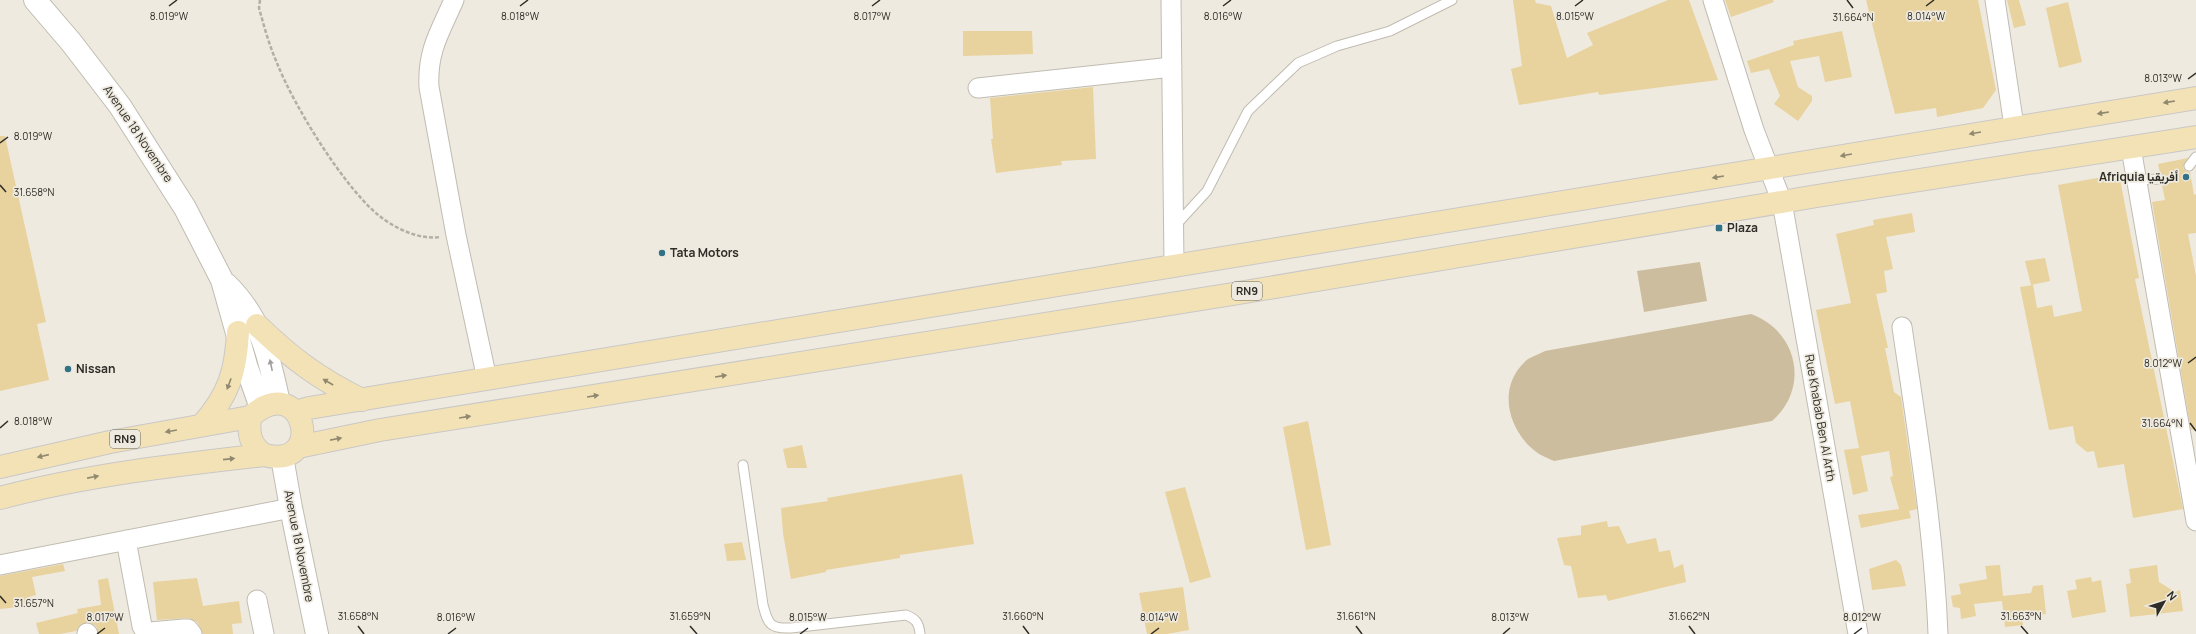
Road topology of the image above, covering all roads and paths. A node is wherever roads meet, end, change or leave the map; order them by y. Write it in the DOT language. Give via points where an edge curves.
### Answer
graph roads {
  1 [pos="35,0"];
  2 [pos="260,0"];
  3 [pos="454,0"];
  4 [pos="1171,0"];
  5 [pos="1452,0"];
  6 [pos="1713,0"];
  7 [pos="1995,0"];
  8 [pos="1172,67"];
  9 [pos="978,88"];
  10 [pos="2196,98"];
  11 [pos="2014,126"];
  12 [pos="2196,137"];
  13 [pos="2130,148"];
  14 [pos="2196,157"];
  15 [pos="2189,166"];
  16 [pos="1768,168"];
  17 [pos="2161,179"];
  18 [pos="2136,180"];
  19 [pos="1782,202"];
  20 [pos="1174,228"];
  21 [pos="456,235"];
  22 [pos="1174,265"];
  23 [pos="1902,327"];
  24 [pos="247,328"];
  25 [pos="487,379"];
  26 [pos="362,400"];
  27 [pos="271,410"];
  28 [pos="202,425"];
  29 [pos="282,453"];
  30 [pos="742,465"];
  31 [pos="0,466"];
  32 [pos="0,498"];
  33 [pos="291,508"];
  34 [pos="2196,521"];
  35 [pos="126,540"];
  36 [pos="0,565"];
  37 [pos="258,600"];
  38 [pos="192,634"];
  39 [pos="264,634"];
  40 [pos="317,634"];
  41 [pos="920,634"];
  42 [pos="1858,634"];
  43 [pos="1938,634"];
  1 -- 24 [label="street, Avenue 18 Novembre" via="96,73 143,139 185,208 222,280 242,301"];
  2 -- 21 [label="path" via="261,14 277,64 332,161 356,191 377,213 398,228 428,238"];
  3 -- 21 [label="street" via="432,48 428,68 429,87"];
  4 -- 8 [label="street"];
  5 -- 20 [label="lane" via="1390,31 1337,46 1298,64 1248,111 1208,191"];
  6 -- 16 [label="street, Rue Khabab Ben Al Arth"];
  7 -- 11 [label="street"];
  8 -- 9 [label="street"];
  8 -- 20 [label="street"];
  10 -- 11 [label="main road, RN9, one-way"];
  11 -- 16 [label="main road, RN9, one-way"];
  12 -- 13 [label="main road, RN9"];
  13 -- 18 [label="street"];
  13 -- 19 [label="main road, RN9"];
  14 -- 15 [label="lane"];
  16 -- 19 [label="street, Rue Khabab Ben Al Arth"];
  16 -- 22 [label="main road, RN9, one-way"];
  17 -- 18 [label="lane"];
  18 -- 34 [label="street"];
  29 -- 19 [label="main road, RN9, one-way" via="380,430 1233,294"];
  19 -- 42 [label="street, Rue Khabab Ben Al Arth"];
  20 -- 22 [label="street"];
  21 -- 25 [label="street"];
  22 -- 25 [label="main road, RN9"];
  23 -- 43 [label="street" via="1935,569"];
  26 -- 24 [label="main road, one-way" via="326,381"];
  24 -- 27 [label="street, Avenue 18 Novembre" via="267,351"];
  24 -- 28 [label="main road, one-way" via="229,386 218,407"];
  25 -- 26 [label="main road, RN9"];
  26 -- 27 [label="main road, RN9" via="309,408"];
  27 -- 28 [label="main road, RN9"];
  27 -- 29 [label="main road" via="249,432 251,442"];
  27 -- 29 [label="main road" via="301,420 302,438"];
  28 -- 31 [label="main road, RN9, one-way"];
  32 -- 29 [label="main road, RN9, one-way" via="135,470"];
  29 -- 33 [label="street, Avenue 18 Novembre"];
  30 -- 41 [label="lane" via="763,605 771,625 791,628 906,615 914,618 919,624"];
  33 -- 35 [label="street"];
  33 -- 40 [label="street, Avenue 18 Novembre"];
  35 -- 36 [label="street"];
  35 -- 38 [label="street" via="145,631 188,629"];
  37 -- 39 [label="street"];
}
